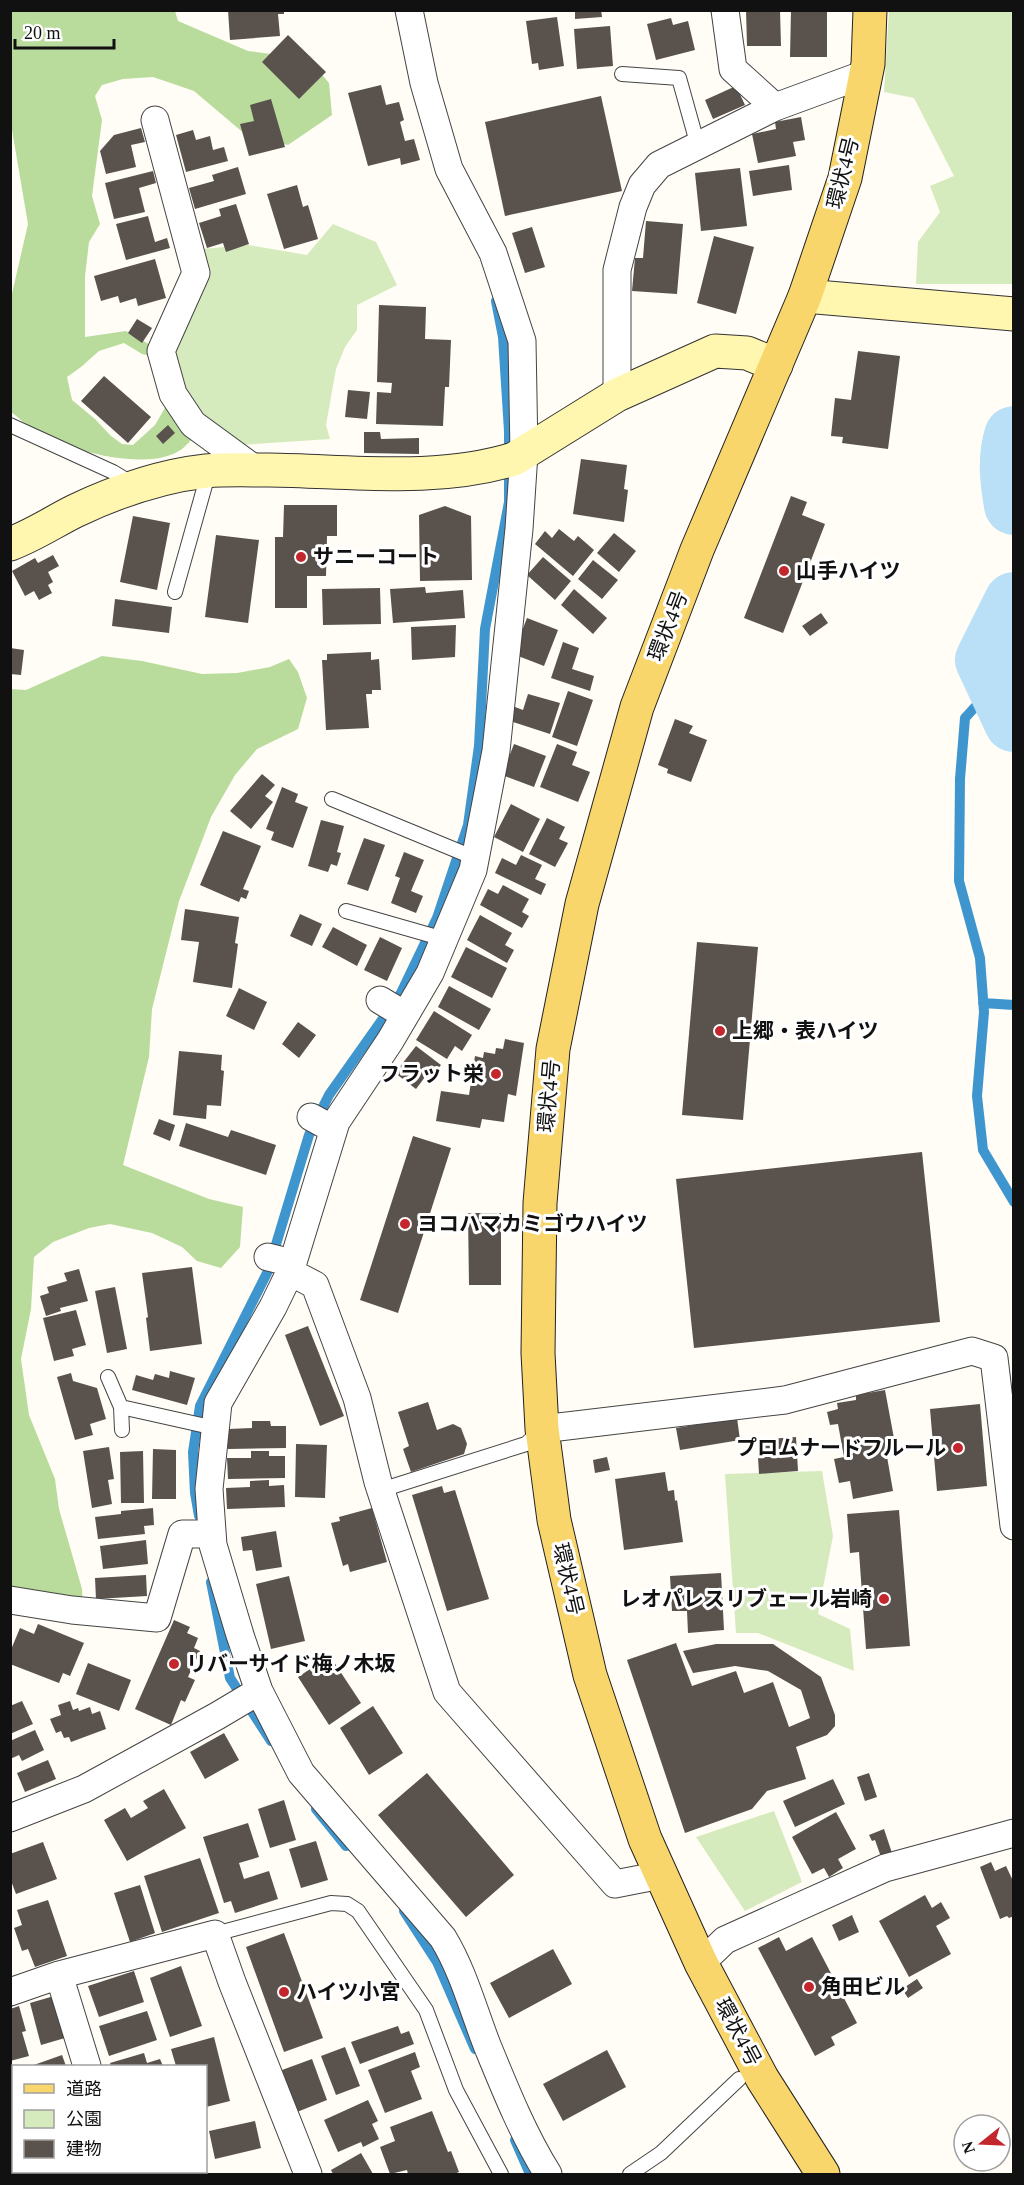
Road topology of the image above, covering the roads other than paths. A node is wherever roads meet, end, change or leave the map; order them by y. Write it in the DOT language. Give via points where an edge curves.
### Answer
graph roads {
  1 [pos="409,10"];
  2 [pos="725,10"];
  3 [pos="870,10"];
  4 [pos="622,74"];
  5 [pos="865,74"];
  6 [pos="775,107"];
  7 [pos="155,120"];
  8 [pos="698,146"];
  9 [pos="805,296"];
  10 [pos="1014,314"];
  11 [pos="776,364"];
  12 [pos="617,395"];
  13 [pos="10,425"];
  14 [pos="511,459"];
  15 [pos="256,470"];
  16 [pos="209,471"];
  17 [pos="137,487"];
  18 [pos="10,544"];
  19 [pos="176,592"];
  20 [pos="332,799"];
  21 [pos="471,856"];
  22 [pos="346,911"];
  23 [pos="443,938"];
  24 [pos="285,1264"];
  25 [pos="108,1377"];
  26 [pos="121,1407"];
  27 [pos="214,1427"];
  28 [pos="542,1429"];
  29 [pos="122,1430"];
  30 [pos="381,1490"];
  31 [pos="1014,1526"];
  32 [pos="211,1534"];
  33 [pos="10,1600"];
  34 [pos="254,1694"];
  35 [pos="10,1818"];
  36 [pos="1014,1833"];
  37 [pos="661,1875"];
  38 [pos="215,1934"];
  39 [pos="701,1963"];
  40 [pos="59,1975"];
  41 [pos="10,1992"];
  42 [pos="86,2065"];
  43 [pos="739,2079"];
  44 [pos="308,2175"];
  45 [pos="501,2175"];
  46 [pos="548,2175"];
  47 [pos="630,2175"];
  48 [pos="823,2175"];
  1 -- 14 [label="street" via="424,83 449,169 493,253 522,341"];
  2 -- 6 [label="street" via="733,69"];
  3 -- 5 [label="main road, 環状4号"];
  4 -- 8 [label="lane" via="679,78"];
  5 -- 6 [label="street"];
  5 -- 9 [label="main road, 環状4号" via="845,178"];
  6 -- 8 [label="street"];
  7 -- 15 [label="street" via="196,273 161,351 172,394 193,424"];
  8 -- 12 [label="street" via="659,165 642,185 633,207 617,270"];
  9 -- 10 [label="street"];
  9 -- 11 [label="main road, 環状4号"];
  11 -- 12 [label="street" via="747,353 715,351"];
  11 -- 28 [label="main road, 環状4号" via="697,550 637,707 582,904 553,1049 541,1191 538,1353"];
  12 -- 14 [label="street"];
  13 -- 17 [label="lane"];
  14 -- 15 [label="street" via="462,470 408,474"];
  14 -- 21 [label="street" via="519,529 496,751"];
  15 -- 16 [label="street"];
  16 -- 17 [label="street"];
  16 -- 19 [label="lane"];
  17 -- 18 [label="street" via="75,511"];
  20 -- 21 [label="lane"];
  21 -- 23 [label="street" via="473,870"];
  22 -- 23 [label="lane"];
  23 -- 24 [label="street" via="430,973 396,1010 339,1117 325,1125"];
  24 -- 27 [label="street" via="273,1308 219,1403"];
  24 -- 30 [label="street" via="315,1285 357,1398"];
  25 -- 26 [label="lane"];
  26 -- 27 [label="lane"];
  26 -- 29 [label="lane"];
  27 -- 32 [label="street"];
  28 -- 30 [label="lane" via="526,1444"];
  28 -- 31 [label="street" via="785,1400 972,1351 994,1358"];
  28 -- 37 [label="main road, 環状4号" via="554,1520 590,1675 645,1839"];
  30 -- 37 [label="street" via="447,1692 615,1884"];
  32 -- 33 [label="street" via="182,1534 158,1618"];
  32 -- 34 [label="street"];
  34 -- 35 [label="street" via="84,1789"];
  34 -- 46 [label="street" via="301,1773 443,1938 456,1960 532,2150"];
  36 -- 39 [label="street" via="885,1868 725,1940"];
  37 -- 39 [label="main road, 環状4号"];
  38 -- 40 [label="street"];
  38 -- 44 [label="street"];
  38 -- 45 [label="lane" via="331,1903 347,1904 358,1911 426,2010 456,2090"];
  39 -- 48 [label="main road, 環状4号" via="762,2078"];
  40 -- 41 [label="street"];
  40 -- 42 [label="street"];
  43 -- 47 [label="lane" via="661,2153"];
}
